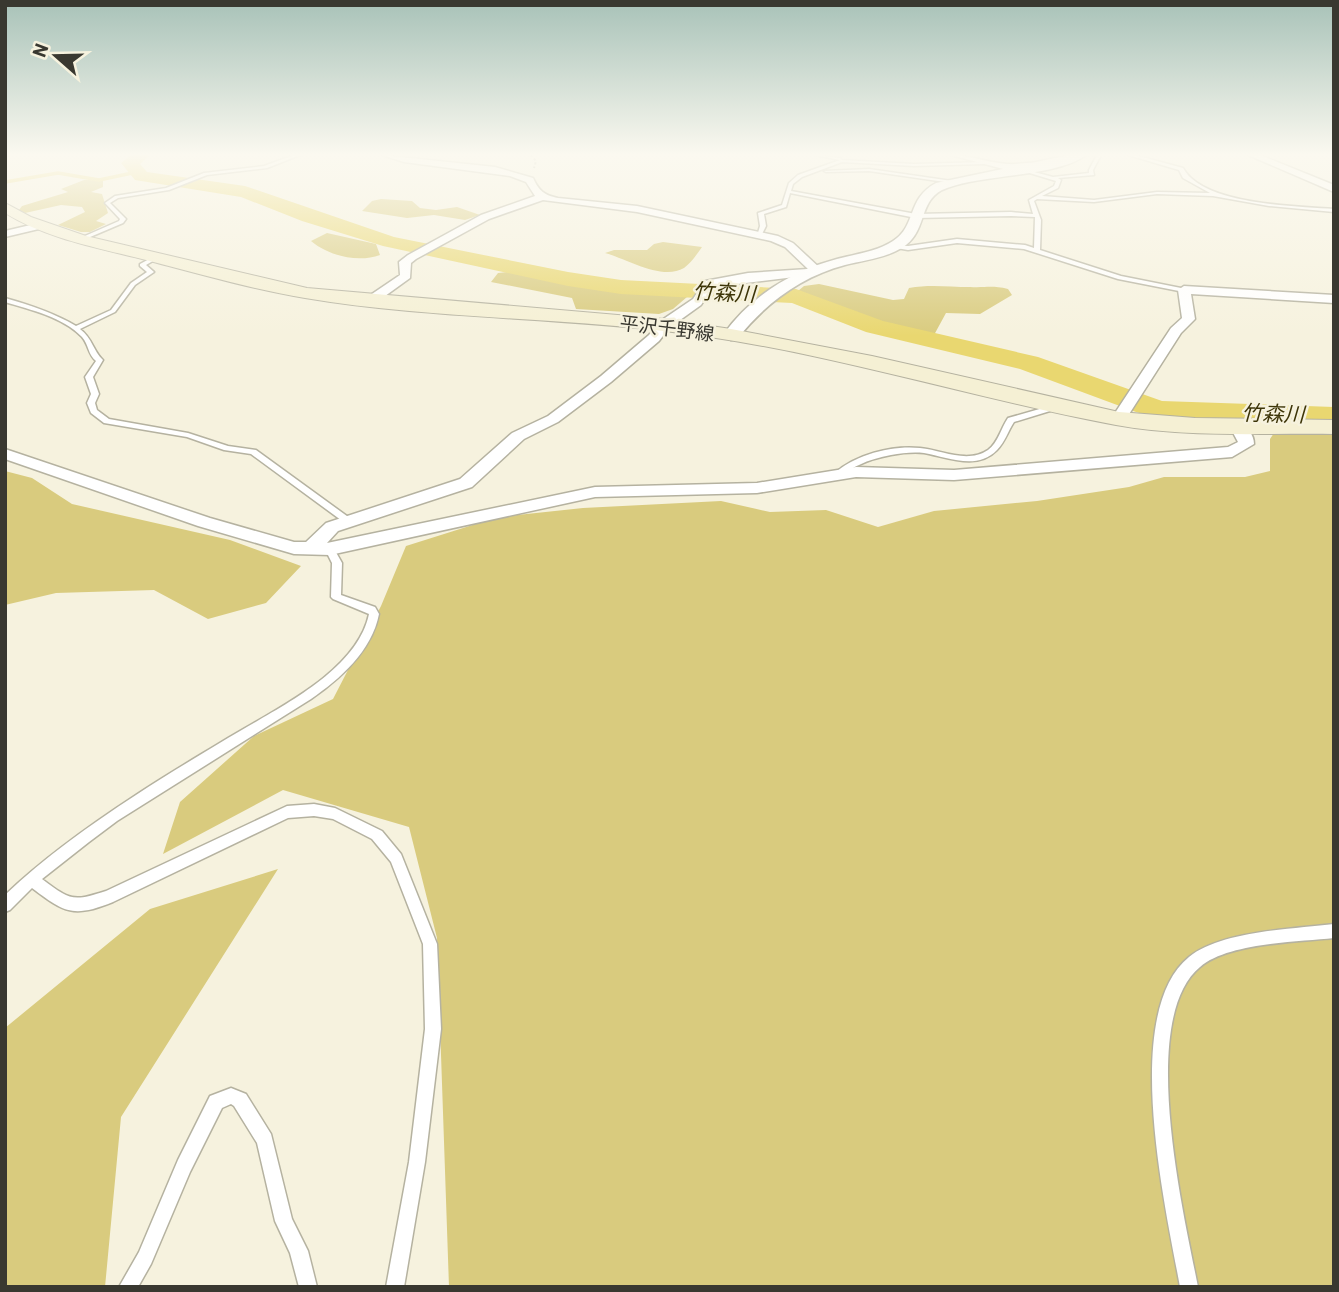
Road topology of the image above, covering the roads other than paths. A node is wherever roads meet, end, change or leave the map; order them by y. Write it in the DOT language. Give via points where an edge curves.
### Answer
graph roads {
  1 [pos="20,215"];
  2 [pos="119,215"];
  3 [pos="490,215"];
  4 [pos="667,215"];
  5 [pos="761,215"];
  6 [pos="912,215"];
  7 [pos="950,215"];
  8 [pos="1027,215"];
  9 [pos="916,216"];
  10 [pos="1036,216"];
  11 [pos="39,226"];
  12 [pos="5,234"];
  13 [pos="759,235"];
  14 [pos="81,239"];
  15 [pos="893,247"];
  16 [pos="1037,250"];
  17 [pos="155,258"];
  18 [pos="814,271"];
  19 [pos="1184,290"];
  20 [pos="1334,299"];
  21 [pos="5,300"];
  22 [pos="370,302"];
  23 [pos="761,302"];
  24 [pos="664,326"];
  25 [pos="75,329"];
  26 [pos="731,335"];
  27 [pos="1048,405"];
  28 [pos="1123,413"];
  29 [pos="1238,426"];
  30 [pos="1334,427"];
  31 [pos="5,454"];
  32 [pos="838,474"];
  33 [pos="348,522"];
  34 [pos="311,548"];
  35 [pos="330,549"];
  36 [pos="31,879"];
  37 [pos="5,905"];
  38 [pos="1334,931"];
  39 [pos="128,1287"];
  40 [pos="308,1287"];
  41 [pos="395,1287"];
  42 [pos="1189,1287"];
  1 -- 11 [label="main road, 平沢千野線"];
  2 -- 14 [label="lane" via="121,222"];
  3 -- 22 [label="street" via="405,262 406,276"];
  4 -- 13 [label="street"];
  5 -- 13 [label="lane"];
  6 -- 9 [label="lane"];
  7 -- 9 [label="lane"];
  8 -- 10 [label="lane"];
  9 -- 15 [label="street" via="912,233"];
  10 -- 16 [label="lane"];
  11 -- 12 [label="street"];
  11 -- 14 [label="main road, 平沢千野線"];
  13 -- 18 [label="street" via="785,242"];
  14 -- 17 [label="main road, 平沢千野線"];
  15 -- 16 [label="lane" via="984,242"];
  15 -- 18 [label="street"];
  16 -- 19 [label="lane" via="1120,278"];
  17 -- 22 [label="main road, 平沢千野線" via="274,288"];
  17 -- 25 [label="lane" via="142,265 151,272 133,284 118,306"];
  18 -- 23 [label="street" via="778,288"];
  18 -- 24 [label="street" via="717,282"];
  19 -- 20 [label="street"];
  19 -- 28 [label="street" via="1189,319"];
  21 -- 25 [label="lane"];
  22 -- 24 [label="main road, 平沢千野線"];
  23 -- 26 [label="street"];
  24 -- 26 [label="main road, 平沢千野線"];
  24 -- 33 [label="street" via="606,379 553,419 518,436 466,483"];
  25 -- 33 [label="lane" via="100,360 89,377 95,394 91,403 93,411 107,421 253,452"];
  26 -- 27 [label="main road, 平沢千野線" via="872,362"];
  27 -- 28 [label="main road, 平沢千野線"];
  27 -- 32 [label="lane" via="1011,420 996,448 976,458 913,450 848,466"];
  28 -- 29 [label="main road, 平沢千野線"];
  29 -- 30 [label="main road, 平沢千野線"];
  29 -- 32 [label="street" via="1246,444 1232,452 954,475"];
  31 -- 34 [label="street" via="204,522 294,548"];
  32 -- 35 [label="street" via="757,488 595,492"];
  33 -- 34 [label="street" via="332,527"];
  34 -- 35 [label="street"];
  35 -- 36 [label="lane" via="337,563 336,597 374,614 371,629 352,656 318,689 123,811"];
  36 -- 37 [label="lane"];
  36 -- 41 [label="lane" via="69,907 78,908 287,812 335,814 377,835 396,858 430,944 433,979 433,1029 417,1163"];
  38 -- 42 [label="lane" via="1242,943 1210,953 1192,963 1173,988 1161,1025 1160,1097"];
  39 -- 40 [label="lane" via="216,1102 230,1096 240,1100 265,1140 284,1221 299,1251"];
}
